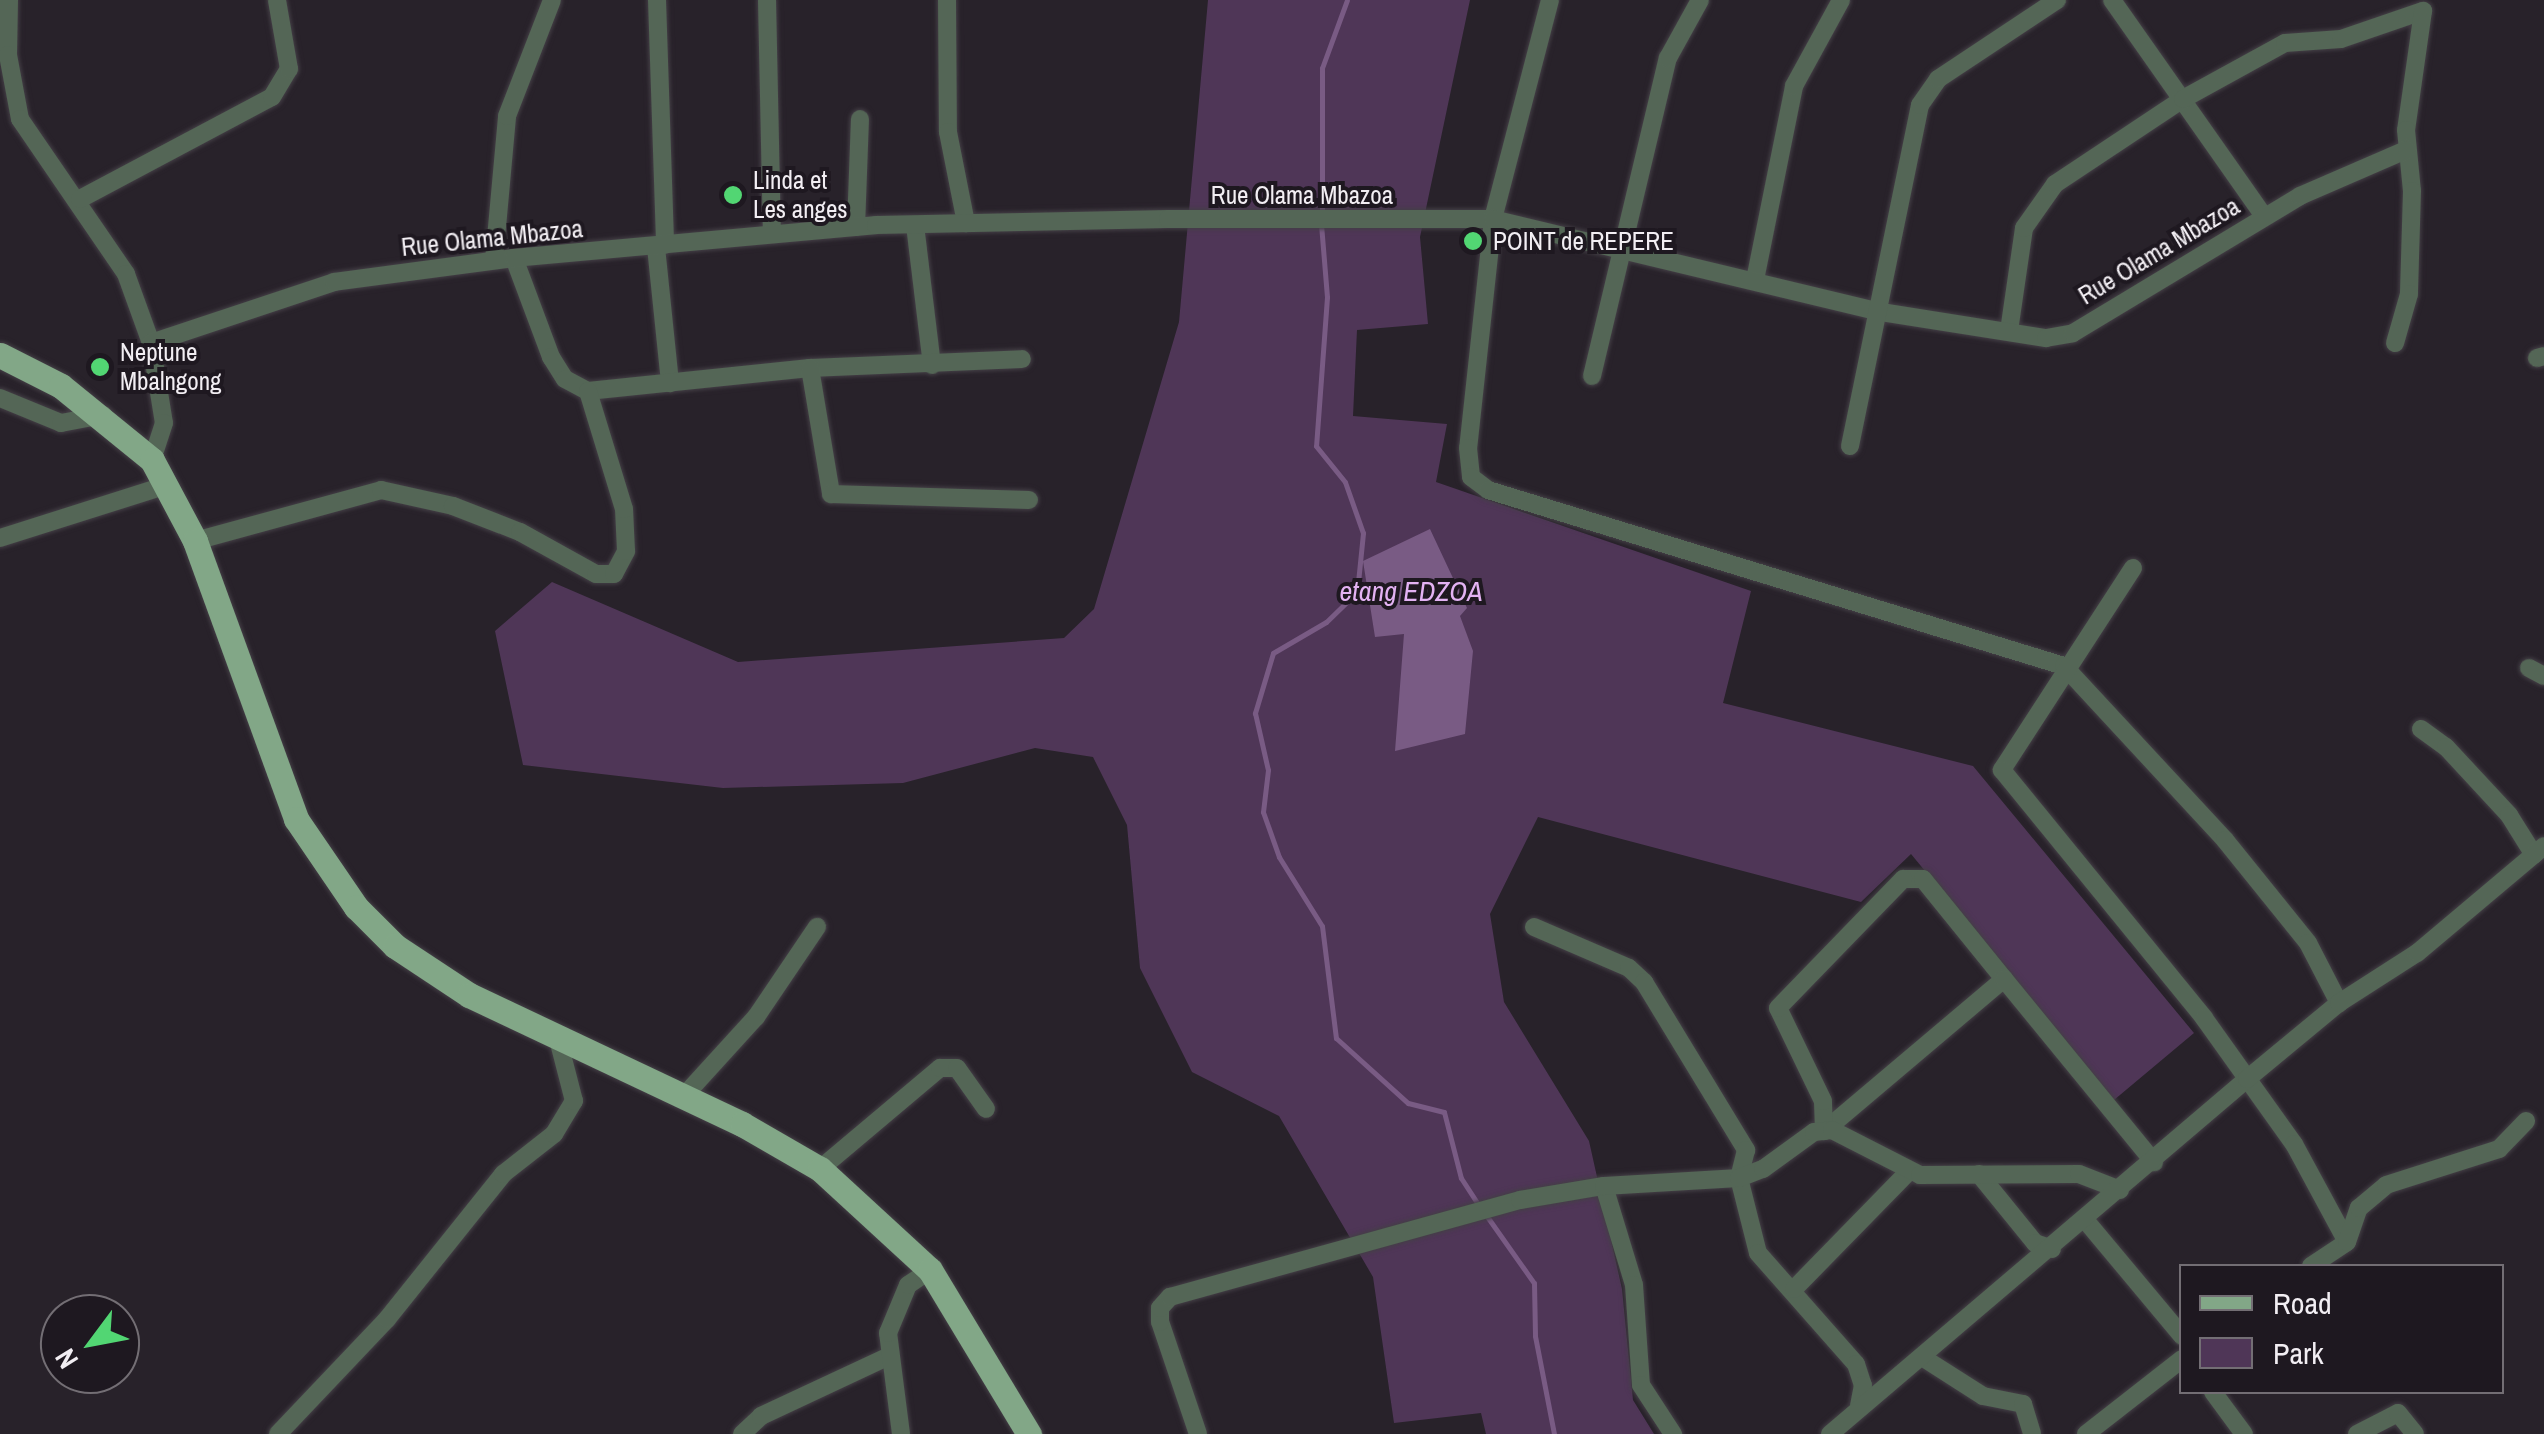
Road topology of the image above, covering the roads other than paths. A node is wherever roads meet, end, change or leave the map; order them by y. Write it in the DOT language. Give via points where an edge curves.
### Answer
graph roads {
  1 [pos="9,0"];
  2 [pos="277,0"];
  3 [pos="552,0"];
  4 [pos="657,0"];
  5 [pos="767,0"];
  6 [pos="947,0"];
  7 [pos="1550,0"];
  8 [pos="1700,0"];
  9 [pos="1841,0"];
  10 [pos="2057,0"];
  11 [pos="2112,0"];
  12 [pos="2183,100"];
  13 [pos="860,119"];
  14 [pos="2406,150"];
  15 [pos="80,199"];
  16 [pos="2264,216"];
  17 [pos="1493,219"];
  18 [pos="966,223"];
  19 [pos="914,224"];
  20 [pos="856,227"];
  21 [pos="772,233"];
  22 [pos="661,246"];
  23 [pos="1627,249"];
  24 [pos="514,258"];
  25 [pos="494,260"];
  26 [pos="1755,280"];
  27 [pos="1882,312"];
  28 [pos="2009,331"];
  29 [pos="152,343"];
  30 [pos="2395,343"];
  31 [pos="0,355"];
  32 [pos="1022,359"];
  33 [pos="932,365"];
  34 [pos="810,368"];
  35 [pos="1592,376"];
  36 [pos="670,383"];
  37 [pos="588,391"];
  38 [pos="0,398"];
  39 [pos="103,416"];
  40 [pos="1850,446"];
  41 [pos="152,460"];
  42 [pos="167,485"];
  43 [pos="1029,500"];
  44 [pos="0,538"];
  45 [pos="195,541"];
  46 [pos="2133,568"];
  47 [pos="2064,666"];
  48 [pos="2421,730"];
  49 [pos="2539,850"];
  50 [pos="818,927"];
  51 [pos="1534,928"];
  52 [pos="2004,979"];
  53 [pos="2339,1003"];
  54 [pos="558,1039"];
  55 [pos="2247,1079"];
  56 [pos="684,1096"];
  57 [pos="986,1109"];
  58 [pos="2526,1121"];
  59 [pos="1824,1131"];
  60 [pos="2154,1162"];
  61 [pos="820,1168"];
  62 [pos="1908,1172"];
  63 [pos="1979,1174"];
  64 [pos="1738,1178"];
  65 [pos="1604,1186"];
  66 [pos="2120,1190"];
  67 [pos="2086,1221"];
  68 [pos="2346,1242"];
  69 [pos="2052,1249"];
  70 [pos="2314,1264"];
  71 [pos="930,1270"];
  72 [pos="1794,1289"];
  73 [pos="2179,1332"];
  74 [pos="887,1357"];
  75 [pos="1925,1358"];
  76 [pos="2179,1361"];
  77 [pos="2214,1394"];
  78 [pos="1859,1406"];
  79 [pos="278,1434"];
  80 [pos="742,1434"];
  81 [pos="901,1434"];
  82 [pos="1029,1434"];
  83 [pos="1198,1434"];
  84 [pos="1674,1434"];
  85 [pos="1830,1434"];
  86 [pos="2032,1434"];
  87 [pos="2086,1434"];
  88 [pos="2244,1434"];
  89 [pos="2357,1434"];
  90 [pos="2415,1434"];
  1 -- 15 [label="street" via="8,55 20,119"];
  2 -- 15 [label="street" via="289,68 272,97"];
  3 -- 25 [label="street" via="507,116"];
  4 -- 22 [label="street"];
  5 -- 21 [label="street"];
  6 -- 18 [label="street" via="948,132"];
  7 -- 17 [label="street"];
  8 -- 23 [label="street" via="1668,58"];
  9 -- 26 [label="street" via="1794,86"];
  10 -- 27 [label="street" via="1928,90 1903,172"];
  11 -- 12 [label="street"];
  12 -- 14 [label="street" via="2285,43 2340,39 2423,11"];
  12 -- 16 [label="street"];
  12 -- 28 [label="street" via="2055,184 2034,207 2024,228"];
  13 -- 20 [label="street"];
  14 -- 16 [label="street, Rue Olama Mbazoa"];
  14 -- 30 [label="street" via="2412,246 2409,294"];
  15 -- 29 [label="street" via="126,274"];
  16 -- 28 [label="street, Rue Olama Mbazoa" via="2073,333 2046,338"];
  17 -- 18 [label="street, Rue Olama Mbazoa"];
  17 -- 23 [label="street, Rue Olama Mbazoa"];
  17 -- 47 [label="street" via="1468,448 1472,477 1488,490"];
  18 -- 19 [label="street, Rue Olama Mbazoa"];
  19 -- 20 [label="street, Rue Olama Mbazoa"];
  19 -- 33 [label="street"];
  20 -- 21 [label="street, Rue Olama Mbazoa"];
  21 -- 22 [label="street, Rue Olama Mbazoa"];
  22 -- 24 [label="street, Rue Olama Mbazoa"];
  22 -- 36 [label="street"];
  23 -- 26 [label="street, Rue Olama Mbazoa"];
  23 -- 35 [label="street"];
  24 -- 25 [label="street, Rue Olama Mbazoa"];
  24 -- 37 [label="street" via="551,357 565,380"];
  25 -- 29 [label="street, Rue Olama Mbazoa" via="300,290"];
  26 -- 27 [label="street, Rue Olama Mbazoa"];
  27 -- 28 [label="street, Rue Olama Mbazoa"];
  27 -- 40 [label="street"];
  29 -- 41 [label="street" via="164,423"];
  31 -- 39 [label="main road"];
  32 -- 33 [label="street"];
  33 -- 34 [label="street"];
  34 -- 36 [label="street"];
  34 -- 43 [label="street" via="830,494"];
  36 -- 37 [label="street"];
  37 -- 45 [label="street" via="624,509 626,551 614,574 596,574 520,532 452,506 381,490"];
  38 -- 39 [label="street" via="62,422"];
  39 -- 41 [label="main road"];
  41 -- 42 [label="main road"];
  42 -- 44 [label="street"];
  42 -- 45 [label="main road"];
  45 -- 54 [label="main road" via="269,757 322,861 396,946 433,974"];
  46 -- 47 [label="street"];
  47 -- 53 [label="street" via="2237,855 2308,943"];
  47 -- 55 [label="street" via="2002,770"];
  48 -- 49 [label="street"];
  49 -- 53 [label="street" via="2417,954"];
  50 -- 56 [label="street" via="756,1017"];
  51 -- 64 [label="street" via="1629,968 1644,982 1746,1150"];
  52 -- 59 [label="street"];
  52 -- 59 [label="street" via="1923,878 1903,879 1778,1008 1823,1101"];
  52 -- 60 [label="street"];
  53 -- 55 [label="street"];
  54 -- 56 [label="main road"];
  54 -- 79 [label="street" via="574,1101 554,1134 503,1174 374,1334"];
  55 -- 60 [label="street"];
  55 -- 68 [label="street" via="2294,1144"];
  56 -- 61 [label="main road"];
  57 -- 61 [label="street" via="957,1068 940,1068"];
  58 -- 68 [label="street" via="2499,1149 2386,1185 2359,1208"];
  59 -- 62 [label="street"];
  59 -- 64 [label="street"];
  60 -- 66 [label="street"];
  61 -- 71 [label="main road"];
  62 -- 63 [label="street"];
  62 -- 72 [label="street"];
  63 -- 66 [label="street" via="2079,1174"];
  63 -- 69 [label="street" via="2035,1243"];
  64 -- 65 [label="street"];
  64 -- 72 [label="street" via="1758,1253"];
  65 -- 83 [label="street" via="1520,1200 1170,1297 1160,1308 1160,1322"];
  65 -- 84 [label="street" via="1634,1285 1640,1385"];
  66 -- 67 [label="street"];
  67 -- 69 [label="street"];
  67 -- 73 [label="street"];
  68 -- 70 [label="street"];
  69 -- 75 [label="street"];
  71 -- 74 [label="street" via="903,1292"];
  71 -- 82 [label="main road"];
  72 -- 78 [label="street" via="1856,1364 1863,1385"];
  74 -- 80 [label="street" via="761,1416"];
  74 -- 81 [label="street"];
  75 -- 78 [label="street"];
  75 -- 86 [label="street" via="1983,1396 2023,1404"];
  76 -- 87 [label="street"];
  77 -- 88 [label="street"];
  78 -- 85 [label="street"];
  89 -- 90 [label="street" via="2398,1413"];
}
